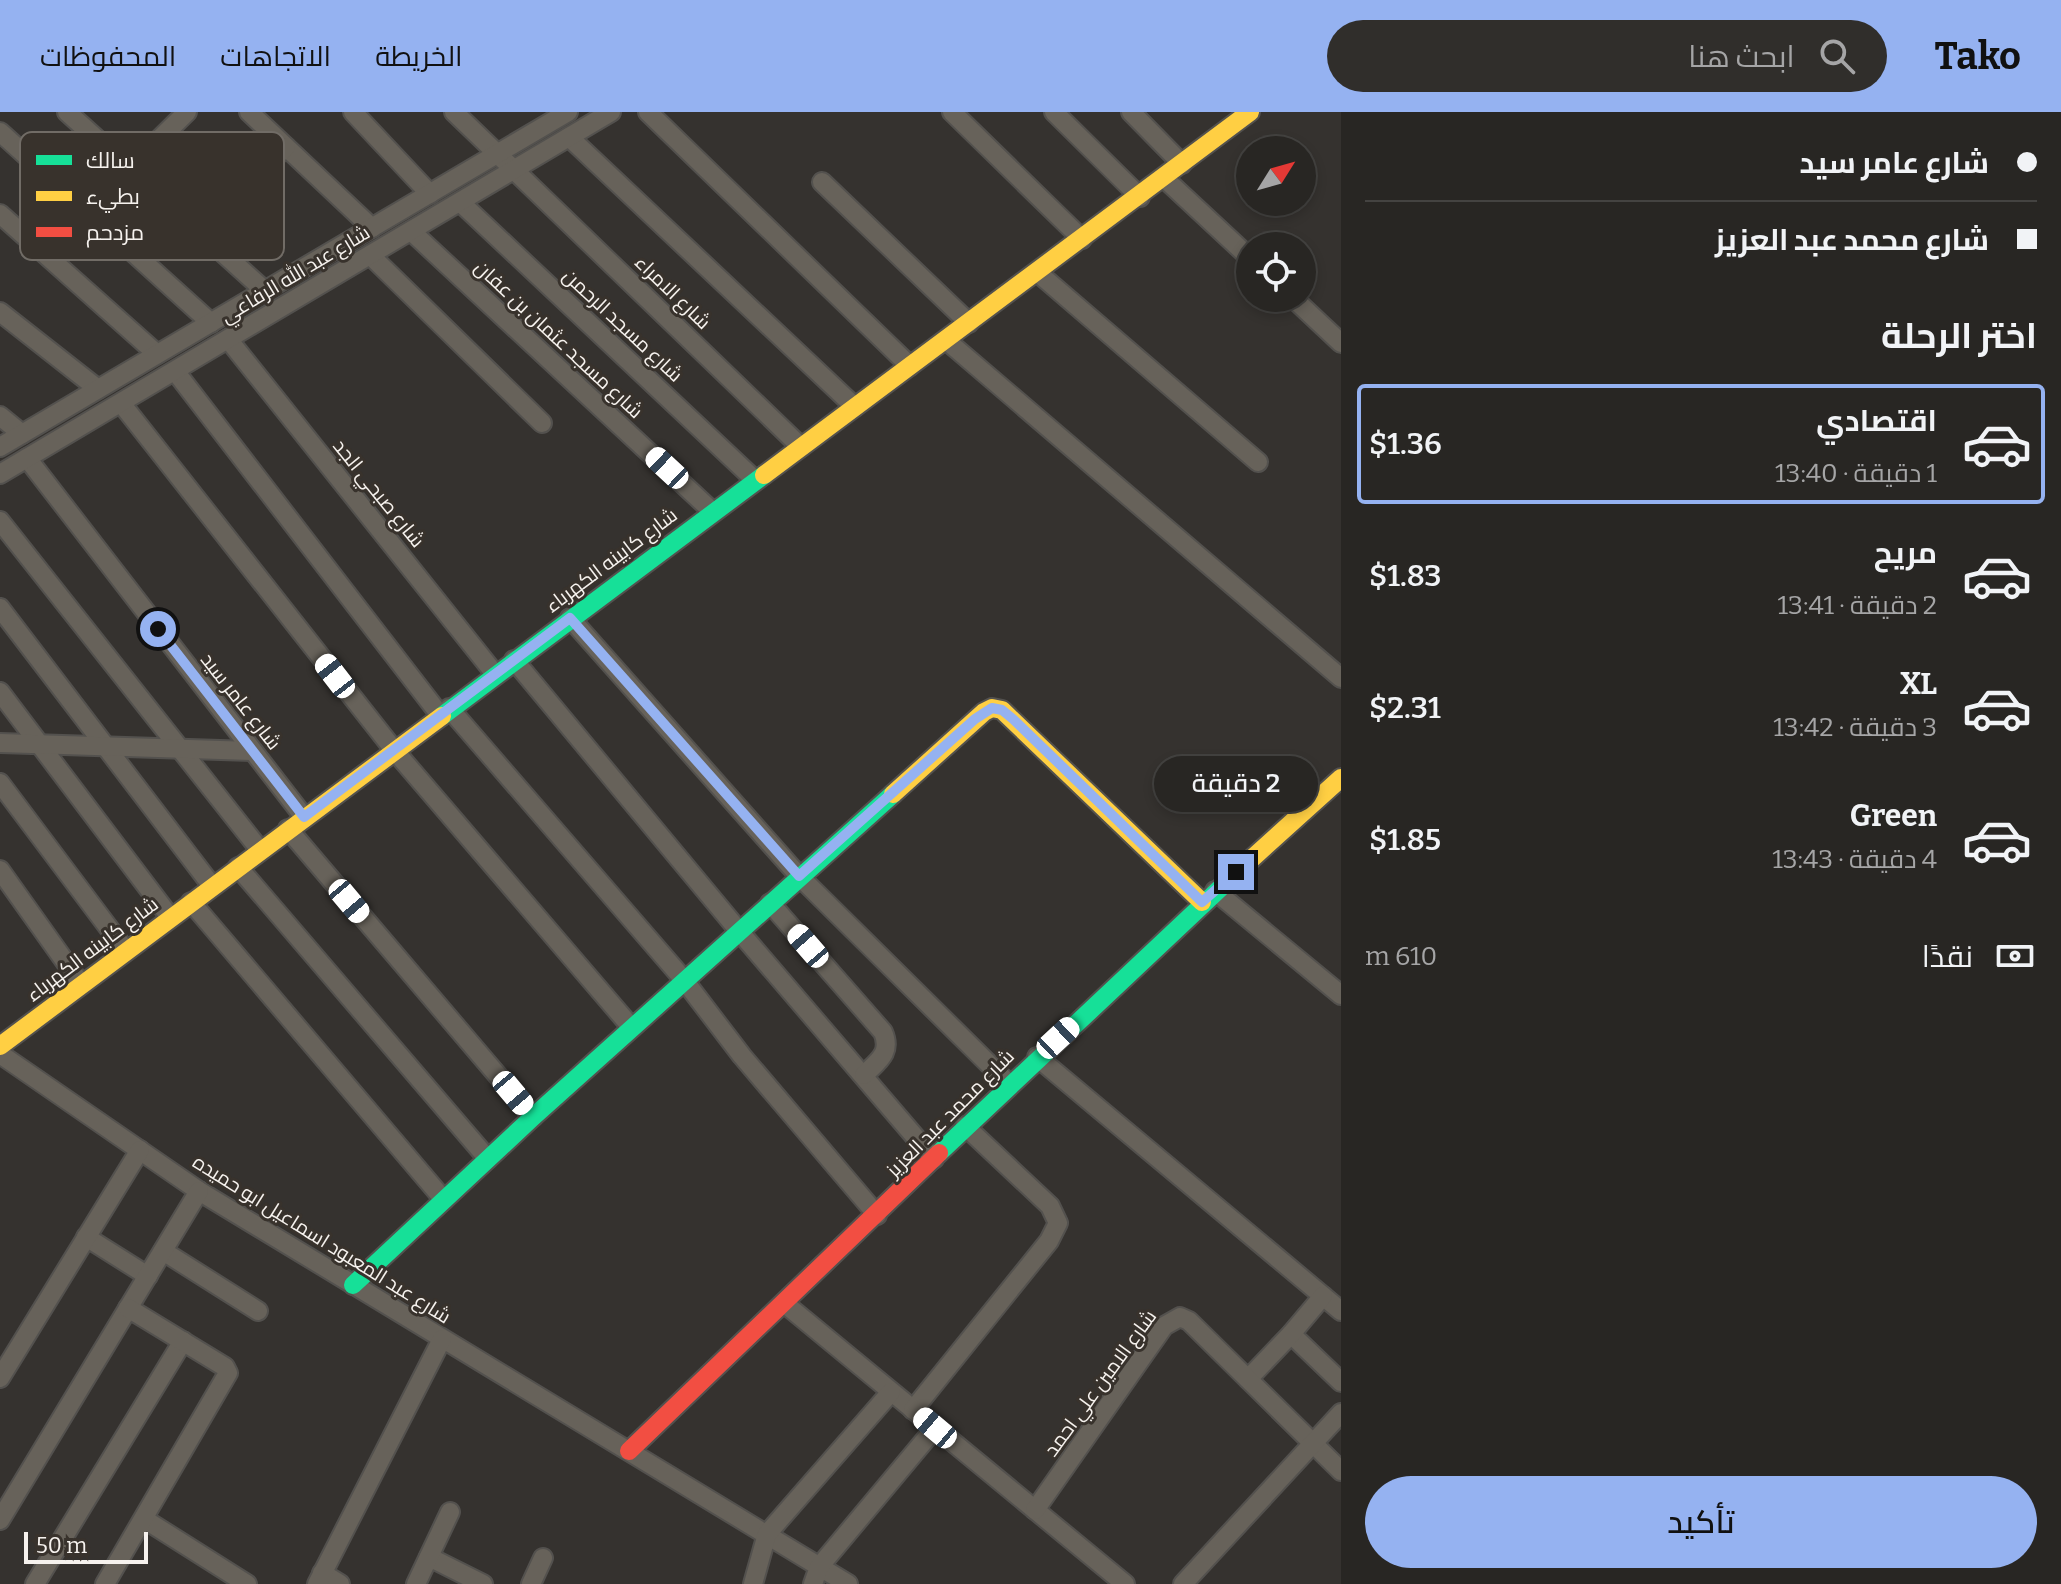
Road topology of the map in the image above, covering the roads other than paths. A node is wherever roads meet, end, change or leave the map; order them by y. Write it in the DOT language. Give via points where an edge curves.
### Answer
graph roads {
  1 [pos="67,112"];
  2 [pos="187,112"];
  3 [pos="249,112"];
  4 [pos="353,112"];
  5 [pos="454,112"];
  6 [pos="568,112"];
  7 [pos="611,112"];
  8 [pos="648,112"];
  9 [pos="952,112"];
  10 [pos="1054,112"];
  11 [pos="1131,112"];
  12 [pos="1237,116"];
  13 [pos="0,132"];
  14 [pos="89,132"];
  15 [pos="167,132"];
  16 [pos="270,132"];
  17 [pos="569,137"];
  18 [pos="286,147"];
  19 [pos="20,150"];
  20 [pos="498,154"];
  21 [pos="1182,164"];
  22 [pos="514,170"];
  23 [pos="1164,178"];
  24 [pos="822,182"];
  25 [pos="430,194"];
  26 [pos="1140,197"];
  27 [pos="460,202"];
  28 [pos="0,214"];
  29 [pos="372,228"];
  30 [pos="411,231"];
  31 [pos="20,232"];
  32 [pos="1082,239"];
  33 [pos="1236,245"];
  34 [pos="370,255"];
  35 [pos="52,260"];
  36 [pos="141,260"];
  37 [pos="231,260"];
  38 [pos="1037,272"];
  39 [pos="265,291"];
  40 [pos="0,312"];
  41 [pos="1308,312"];
  42 [pos="211,323"];
  43 [pos="969,323"];
  44 [pos="228,339"];
  45 [pos="946,340"];
  46 [pos="1341,343"];
  47 [pos="157,354"];
  48 [pos="910,366"];
  49 [pos="175,371"];
  50 [pos="98,389"];
  51 [pos="121,403"];
  52 [pos="855,407"];
  53 [pos="0,416"];
  54 [pos="542,423"];
  55 [pos="22,434"];
  56 [pos="0,447"];
  57 [pos="801,447"];
  58 [pos="27,458"];
  59 [pos="1258,462"];
  60 [pos="0,474"];
  61 [pos="755,480"];
  62 [pos="713,512"];
  63 [pos="0,521"];
  64 [pos="0,608"];
  65 [pos="570,618"];
  66 [pos="514,660"];
  67 [pos="495,674"];
  68 [pos="1341,678"];
  69 [pos="0,692"];
  70 [pos="444,712"];
  71 [pos="0,743"];
  72 [pos="40,744"];
  73 [pos="106,746"];
  74 [pos="179,749"];
  75 [pos="394,750"];
  76 [pos="252,751"];
  77 [pos="1341,778"];
  78 [pos="0,783"];
  79 [pos="304,817"];
  80 [pos="288,829"];
  81 [pos="260,850"];
  82 [pos="238,867"];
  83 [pos="0,870"];
  84 [pos="799,876"];
  85 [pos="212,886"];
  86 [pos="1208,897"];
  87 [pos="191,902"];
  88 [pos="770,903"];
  89 [pos="170,917"];
  90 [pos="739,931"];
  91 [pos="126,951"];
  92 [pos="684,980"];
  93 [pos="81,984"];
  94 [pos="1341,995"];
  95 [pos="632,1028"];
  96 [pos="0,1046"];
  97 [pos="0,1054"];
  98 [pos="1037,1057"];
  99 [pos="864,1075"];
  100 [pos="1010,1085"];
  101 [pos="533,1117"];
  102 [pos="965,1126"];
  103 [pos="140,1150"];
  104 [pos="488,1159"];
  105 [pos="934,1159"];
  106 [pos="199,1191"];
  107 [pos="444,1200"];
  108 [pos="877,1215"];
  109 [pos="86,1237"];
  110 [pos="163,1251"];
  111 [pos="148,1276"];
  112 [pos="353,1285"];
  113 [pos="1323,1296"];
  114 [pos="784,1303"];
  115 [pos="128,1308"];
  116 [pos="258,1311"];
  117 [pos="1341,1311"];
  118 [pos="1291,1334"];
  119 [pos="442,1339"];
  120 [pos="183,1341"];
  121 [pos="0,1378"];
  122 [pos="1248,1379"];
  123 [pos="1341,1382"];
  124 [pos="891,1392"];
  125 [pos="913,1410"];
  126 [pos="1341,1413"];
  127 [pos="935,1428"];
  128 [pos="1312,1443"];
  129 [pos="629,1451"];
  130 [pos="1341,1471"];
  131 [pos="1035,1510"];
  132 [pos="450,1512"];
  133 [pos="144,1519"];
  134 [pos="0,1520"];
  135 [pos="767,1534"];
  136 [pos="429,1557"];
  137 [pos="543,1558"];
  138 [pos="816,1575"];
  139 [pos="320,1579"];
  140 [pos="35,1584"];
  141 [pos="105,1584"];
  142 [pos="247,1584"];
  143 [pos="340,1584"];
  144 [pos="416,1584"];
  145 [pos="483,1584"];
  146 [pos="531,1584"];
  147 [pos="753,1584"];
  148 [pos="848,1584"];
  149 [pos="1125,1584"];
  150 [pos="1183,1584"];
  1 -- 14 [label="street"];
  2 -- 15 [label="street"];
  3 -- 16 [label="street"];
  4 -- 25 [label="street"];
  5 -- 20 [label="street, شارع الامراء"];
  6 -- 20 [label="street, شارع عبد الله الرفاعي"];
  7 -- 17 [label="street, شارع عبد الله الرفاعي"];
  8 -- 48 [label="street"];
  9 -- 32 [label="street"];
  10 -- 26 [label="street"];
  11 -- 21 [label="street"];
  12 -- 21 [label="street, شارع كابينه الكهرباء"];
  13 -- 19 [label="street"];
  17 -- 22 [label="street, شارع عبد الله الرفاعي"];
  17 -- 52 [label="street"];
  18 -- 29 [label="street"];
  20 -- 22 [label="street, شارع الامراء"];
  20 -- 25 [label="street, شارع عبد الله الرفاعي"];
  21 -- 23 [label="street, شارع كابينه الكهرباء"];
  22 -- 27 [label="street, شارع عبد الله الرفاعي"];
  22 -- 57 [label="street, شارع الامراء"];
  23 -- 26 [label="street, شارع كابينه الكهرباء"];
  23 -- 33 [label="street"];
  24 -- 43 [label="street"];
  25 -- 29 [label="street, شارع عبد الله الرفاعي"];
  26 -- 32 [label="street, شارع كابينه الكهرباء"];
  27 -- 30 [label="street, شارع عبد الله الرفاعي"];
  27 -- 61 [label="street, شارع مسجد الرحمن"];
  28 -- 31 [label="street"];
  29 -- 39 [label="street, شارع عبد الله الرفاعي"];
  30 -- 34 [label="street, شارع عبد الله الرفاعي"];
  30 -- 62 [label="street, شارع مسجد عثمان بن عفان"];
  32 -- 38 [label="street, شارع كابينه الكهرباء"];
  34 -- 44 [label="street, شارع عبد الله الرفاعي"];
  34 -- 54 [label="street"];
  35 -- 47 [label="street"];
  36 -- 42 [label="street"];
  37 -- 39 [label="street"];
  38 -- 43 [label="street, شارع كابينه الكهرباء"];
  38 -- 59 [label="street"];
  39 -- 42 [label="street, شارع عبد الله الرفاعي"];
  40 -- 50 [label="street"];
  41 -- 46 [label="street"];
  42 -- 47 [label="street, شارع عبد الله الرفاعي"];
  43 -- 45 [label="street, شارع كابينه الكهرباء"];
  44 -- 49 [label="street, شارع عبد الله الرفاعي"];
  44 -- 67 [label="street, شارع صبحي الجد"];
  45 -- 48 [label="street, شارع كابينه الكهرباء"];
  45 -- 68 [label="street"];
  47 -- 50 [label="street, شارع عبد الله الرفاعي"];
  48 -- 52 [label="street, شارع كابينه الكهرباء"];
  49 -- 51 [label="street, شارع عبد الله الرفاعي"];
  49 -- 70 [label="street"];
  50 -- 55 [label="street, شارع عبد الله الرفاعي"];
  51 -- 58 [label="street, شارع عبد الله الرفاعي"];
  51 -- 75 [label="street"];
  52 -- 57 [label="street, شارع كابينه الكهرباء"];
  53 -- 55 [label="street"];
  55 -- 56 [label="street, شارع عبد الله الرفاعي"];
  57 -- 61 [label="street, شارع كابينه الكهرباء"];
  58 -- 60 [label="street, شارع عبد الله الرفاعي"];
  58 -- 76 [label="street, شارع عامر سيد"];
  61 -- 62 [label="street, شارع كابينه الكهرباء"];
  62 -- 65 [label="street, شارع كابينه الكهرباء"];
  63 -- 74 [label="street"];
  64 -- 73 [label="street"];
  65 -- 66 [label="street, شارع كابينه الكهرباء"];
  65 -- 84 [label="street"];
  66 -- 67 [label="street, شارع كابينه الكهرباء"];
  66 -- 90 [label="street"];
  67 -- 70 [label="street, شارع كابينه الكهرباء"];
  69 -- 72 [label="street"];
  70 -- 75 [label="street, شارع كابينه الكهرباء"];
  70 -- 92 [label="street"];
  71 -- 72 [label="street"];
  72 -- 73 [label="street"];
  72 -- 89 [label="street"];
  73 -- 74 [label="street"];
  73 -- 85 [label="street"];
  74 -- 76 [label="street"];
  74 -- 81 [label="street"];
  75 -- 79 [label="street, شارع كابينه الكهرباء"];
  75 -- 95 [label="street"];
  76 -- 79 [label="street, شارع عامر سيد"];
  77 -- 86 [label="street, شارع محمد عبد العزيز"];
  78 -- 91 [label="street"];
  79 -- 80 [label="street, شارع كابينه الكهرباء"];
  80 -- 81 [label="street, شارع كابينه الكهرباء"];
  80 -- 101 [label="street"];
  81 -- 82 [label="street, شارع كابينه الكهرباء"];
  82 -- 85 [label="street, شارع كابينه الكهرباء"];
  82 -- 104 [label="street"];
  83 -- 93 [label="street"];
  84 -- 86 [label="street" via="992,708 1013,719"];
  84 -- 88 [label="street"];
  84 -- 100 [label="street"];
  85 -- 87 [label="street, شارع كابينه الكهرباء"];
  86 -- 94 [label="street"];
  86 -- 98 [label="street, شارع محمد عبد العزيز"];
  87 -- 89 [label="street, شارع كابينه الكهرباء"];
  87 -- 107 [label="street"];
  88 -- 90 [label="street"];
  88 -- 99 [label="street" via="883,1032 885,1054"];
  89 -- 91 [label="street, شارع كابينه الكهرباء"];
  90 -- 92 [label="street"];
  90 -- 99 [label="street"];
  91 -- 93 [label="street, شارع كابينه الكهرباء"];
  92 -- 95 [label="street"];
  92 -- 108 [label="street"];
  93 -- 96 [label="street, شارع كابينه الكهرباء"];
  95 -- 101 [label="street"];
  97 -- 103 [label="street, شارع عبد المعبود اسماعيل ابو حميده"];
  98 -- 100 [label="street, شارع محمد عبد العزيز"];
  98 -- 113 [label="street"];
  99 -- 105 [label="street"];
  100 -- 102 [label="street, شارع محمد عبد العزيز"];
  101 -- 104 [label="street"];
  102 -- 105 [label="street, شارع محمد عبد العزيز"];
  102 -- 125 [label="street" via="1050,1206 1058,1223"];
  103 -- 106 [label="street, شارع عبد المعبود اسماعيل ابو حميده"];
  103 -- 109 [label="street"];
  104 -- 107 [label="street"];
  105 -- 108 [label="street, شارع محمد عبد العزيز"];
  106 -- 110 [label="street"];
  106 -- 112 [label="street, شارع عبد المعبود اسماعيل ابو حميده"];
  107 -- 112 [label="street"];
  108 -- 114 [label="street, شارع محمد عبد العزيز"];
  109 -- 111 [label="street"];
  109 -- 121 [label="street"];
  110 -- 111 [label="street"];
  110 -- 116 [label="street"];
  111 -- 115 [label="street"];
  112 -- 119 [label="street, شارع عبد المعبود اسماعيل ابو حميده"];
  113 -- 117 [label="street"];
  113 -- 118 [label="street"];
  114 -- 124 [label="street"];
  114 -- 129 [label="street, شارع محمد عبد العزيز"];
  115 -- 120 [label="street"];
  115 -- 134 [label="street"];
  118 -- 122 [label="street"];
  118 -- 123 [label="street"];
  119 -- 129 [label="street, شارع عبد المعبود اسماعيل ابو حميده"];
  119 -- 139 [label="street"];
  120 -- 133 [label="street" via="225,1367 228,1376"];
  120 -- 140 [label="street"];
  122 -- 128 [label="street, شارع الامين علي احمد"];
  122 -- 131 [label="street, شارع الامين علي احمد" via="1189,1321 1172,1319"];
  124 -- 125 [label="street"];
  124 -- 135 [label="street"];
  125 -- 127 [label="street"];
  126 -- 128 [label="street"];
  127 -- 131 [label="street"];
  127 -- 138 [label="street"];
  128 -- 130 [label="street, شارع الامين علي احمد"];
  128 -- 150 [label="street"];
  129 -- 135 [label="street, شارع عبد المعبود اسماعيل ابو حميده"];
  131 -- 149 [label="street"];
  132 -- 136 [label="street"];
  133 -- 141 [label="street"];
  133 -- 142 [label="street"];
  135 -- 138 [label="street, شارع عبد المعبود اسماعيل ابو حميده"];
  135 -- 147 [label="street"];
  136 -- 144 [label="street"];
  136 -- 145 [label="street"];
  137 -- 146 [label="street"];
  138 -- 148 [label="street, شارع عبد المعبود اسماعيل ابو حميده"];
  139 -- 143 [label="street"];
}
